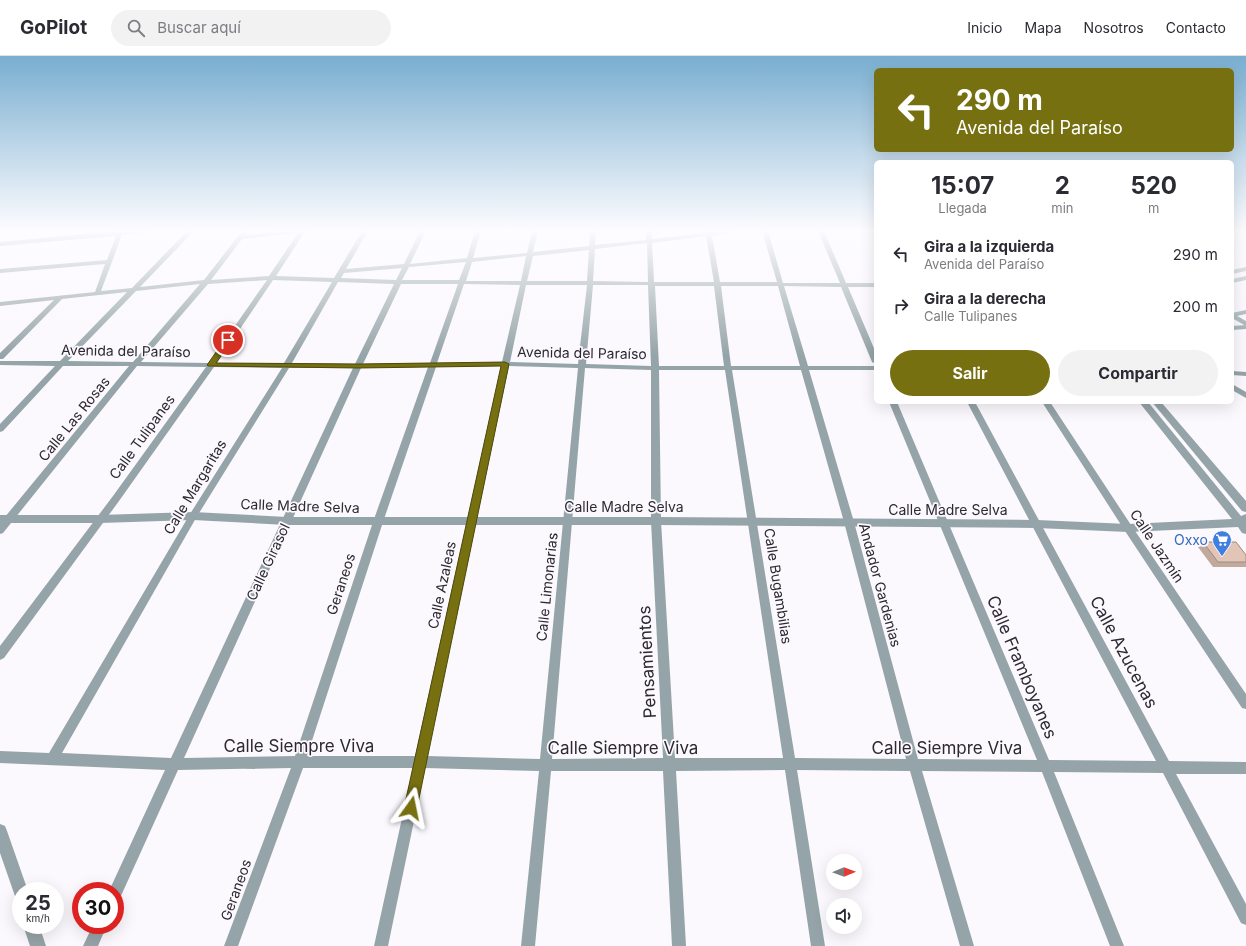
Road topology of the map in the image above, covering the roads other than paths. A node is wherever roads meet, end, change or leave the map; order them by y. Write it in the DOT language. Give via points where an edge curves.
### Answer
graph roads {
  1 [pos="105,273"];
  2 [pos="152,273"];
  3 [pos="213,273"];
  4 [pos="276,273"];
  5 [pos="341,273"];
  6 [pos="404,273"];
  7 [pos="465,273"];
  8 [pos="526,273"];
  9 [pos="591,273"];
  10 [pos="652,273"];
  11 [pos="715,273"];
  12 [pos="777,273"];
  13 [pos="838,273"];
  14 [pos="272,278"];
  15 [pos="1246,278"];
  16 [pos="337,280"];
  17 [pos="462,281"];
  18 [pos="1234,281"];
  19 [pos="206,282"];
  20 [pos="399,282"];
  21 [pos="524,282"];
  22 [pos="590,283"];
  23 [pos="652,283"];
  24 [pos="717,283"];
  25 [pos="780,283"];
  26 [pos="843,284"];
  27 [pos="874,285"];
  28 [pos="135,290"];
  29 [pos="97,294"];
  30 [pos="60,298"];
  31 [pos="0,304"];
  32 [pos="1246,312"];
  33 [pos="1234,315"];
  34 [pos="1234,316"];
  35 [pos="1246,324"];
  36 [pos="1246,327"];
  37 [pos="1234,328"];
  38 [pos="0,357"];
  39 [pos="874,357"];
  40 [pos="62,362"];
  41 [pos="0,363"];
  42 [pos="136,363"];
  43 [pos="432,364"];
  44 [pos="505,364"];
  45 [pos="211,365"];
  46 [pos="287,365"];
  47 [pos="581,365"];
  48 [pos="358,366"];
  49 [pos="655,368"];
  50 [pos="728,368"];
  51 [pos="805,368"];
  52 [pos="874,368"];
  53 [pos="1234,373"];
  54 [pos="1246,374"];
  55 [pos="1234,387"];
  56 [pos="1246,396"];
  57 [pos="894,404"];
  58 [pos="972,404"];
  59 [pos="1047,404"];
  60 [pos="1145,404"];
  61 [pos="1158,404"];
  62 [pos="0,430"];
  63 [pos="1246,508"];
  64 [pos="193,516"];
  65 [pos="4,519"];
  66 [pos="100,519"];
  67 [pos="287,521"];
  68 [pos="471,521"];
  69 [pos="569,521"];
  70 [pos="656,521"];
  71 [pos="378,522"];
  72 [pos="753,522"];
  73 [pos="849,522"];
  74 [pos="943,524"];
  75 [pos="1037,524"];
  76 [pos="1244,524"];
  77 [pos="1128,528"];
  78 [pos="0,530"];
  79 [pos="0,655"];
  80 [pos="1246,704"];
  81 [pos="0,757"];
  82 [pos="52,759"];
  83 [pos="299,762"];
  84 [pos="420,762"];
  85 [pos="175,764"];
  86 [pos="670,764"];
  87 [pos="791,764"];
  88 [pos="545,765"];
  89 [pos="914,765"];
  90 [pos="1045,766"];
  91 [pos="1166,768"];
  92 [pos="1246,768"];
  93 [pos="0,831"];
  94 [pos="17,882"];
  95 [pos="120,882"];
  96 [pos="1246,918"];
  97 [pos="34,934"];
  98 [pos="96,934"];
  99 [pos="38,946"];
  100 [pos="90,946"];
  101 [pos="231,946"];
  102 [pos="381,946"];
  103 [pos="528,946"];
  104 [pos="679,946"];
  105 [pos="818,946"];
  106 [pos="968,946"];
  107 [pos="1117,946"];
  1 -- 29 [label="street"];
  2 -- 28 [label="street"];
  3 -- 19 [label="street, Calle Las Rosas"];
  4 -- 14 [label="street, Calle Tulipanes"];
  5 -- 16 [label="street, Calle Margaritas"];
  6 -- 20 [label="street, Calle Girasol"];
  7 -- 17 [label="street, Geraneos"];
  8 -- 21 [label="street, Calle Azaleas"];
  9 -- 22 [label="street, Calle Limonarias"];
  10 -- 23 [label="street"];
  11 -- 24 [label="street, Calle Bugambilias"];
  12 -- 25 [label="street, Andador Gardenias"];
  13 -- 26 [label="street"];
  14 -- 16 [label="street"];
  14 -- 19 [label="street"];
  14 -- 45 [label="street, Calle Tulipanes"];
  15 -- 18 [label="street"];
  16 -- 20 [label="street"];
  16 -- 46 [label="street, Calle Margaritas"];
  17 -- 20 [label="street"];
  17 -- 21 [label="street"];
  17 -- 43 [label="street, Geraneos"];
  19 -- 28 [label="street"];
  19 -- 42 [label="street, Calle Las Rosas"];
  20 -- 48 [label="street, Calle Girasol"];
  21 -- 22 [label="street"];
  21 -- 44 [label="street, Calle Azaleas"];
  22 -- 23 [label="street"];
  22 -- 47 [label="street, Calle Limonarias"];
  23 -- 24 [label="street"];
  23 -- 49 [label="street"];
  24 -- 25 [label="street"];
  24 -- 50 [label="street, Calle Bugambilias"];
  25 -- 26 [label="street"];
  25 -- 51 [label="street, Andador Gardenias"];
  26 -- 27 [label="street"];
  26 -- 39 [label="street"];
  28 -- 29 [label="street"];
  28 -- 40 [label="street"];
  29 -- 30 [label="street"];
  30 -- 31 [label="street"];
  30 -- 38 [label="street"];
  32 -- 33 [label="street"];
  34 -- 35 [label="street"];
  36 -- 37 [label="street"];
  40 -- 41 [label="street, Avenida del Paraíso"];
  40 -- 42 [label="street, Avenida del Paraíso"];
  40 -- 62 [label="street"];
  42 -- 45 [label="street, Avenida del Paraíso"];
  42 -- 65 [label="street, Calle Las Rosas"];
  43 -- 44 [label="street, Avenida del Paraíso"];
  43 -- 48 [label="street, Avenida del Paraíso"];
  43 -- 71 [label="street, Geraneos"];
  44 -- 47 [label="street, Avenida del Paraíso"];
  44 -- 68 [label="street, Calle Azaleas"];
  45 -- 46 [label="street, Avenida del Paraíso"];
  45 -- 66 [label="street, Calle Tulipanes"];
  46 -- 48 [label="street, Avenida del Paraíso"];
  46 -- 64 [label="street, Calle Margaritas"];
  47 -- 49 [label="street, Avenida del Paraíso"];
  47 -- 69 [label="street, Calle Limonarias"];
  48 -- 67 [label="street, Calle Girasol"];
  49 -- 50 [label="street, Avenida del Paraíso"];
  49 -- 70 [label="street, Pensamientos"];
  50 -- 51 [label="street, Avenida del Paraíso"];
  50 -- 72 [label="street, Calle Bugambilias"];
  51 -- 52 [label="street, Avenida del Paraíso"];
  51 -- 73 [label="street, Andador Gardenias"];
  53 -- 54 [label="street"];
  55 -- 56 [label="street"];
  57 -- 74 [label="street, Calle Framboyanes"];
  58 -- 75 [label="street, Calle Azucenas"];
  59 -- 77 [label="street, Calle Jazmín"];
  60 -- 76 [label="street"];
  61 -- 63 [label="street"];
  64 -- 66 [label="street, Calle Madre Selva"];
  64 -- 67 [label="street, Calle Madre Selva"];
  64 -- 82 [label="street, Calle Margaritas"];
  65 -- 66 [label="street, Calle Madre Selva"];
  65 -- 78 [label="street, Calle Las Rosas"];
  66 -- 79 [label="street, Calle Tulipanes"];
  67 -- 71 [label="street, Calle Madre Selva"];
  67 -- 85 [label="street, Calle Girasol"];
  68 -- 69 [label="street, Calle Madre Selva"];
  68 -- 71 [label="street, Calle Madre Selva"];
  68 -- 84 [label="street, Calle Azaleas"];
  69 -- 70 [label="street, Calle Madre Selva"];
  69 -- 88 [label="street, Calle Limonarias"];
  70 -- 72 [label="street, Calle Madre Selva"];
  70 -- 86 [label="street, Pensamientos"];
  71 -- 83 [label="street, Geraneos"];
  72 -- 73 [label="street, Calle Madre Selva"];
  72 -- 87 [label="street, Calle Bugambilias"];
  73 -- 74 [label="street, Calle Madre Selva"];
  73 -- 89 [label="street, Andador Gardenias"];
  74 -- 75 [label="street, Calle Madre Selva"];
  74 -- 90 [label="street, Calle Framboyanes"];
  75 -- 77 [label="street, Calle Madre Selva"];
  75 -- 91 [label="street, Calle Azucenas"];
  76 -- 77 [label="street, Calle Madre Selva"];
  77 -- 80 [label="street, Calle Jazmín"];
  81 -- 82 [label="street, Calle Siempre Viva"];
  82 -- 85 [label="street, Calle Siempre Viva"];
  83 -- 84 [label="street, Calle Siempre Viva"];
  83 -- 85 [label="street, Calle Siempre Viva"];
  83 -- 101 [label="street, Geraneos"];
  84 -- 88 [label="street, Calle Siempre Viva"];
  84 -- 102 [label="street, Calle Azaleas"];
  85 -- 95 [label="street, Calle Girasol"];
  86 -- 87 [label="street, Calle Siempre Viva"];
  86 -- 88 [label="street, Calle Siempre Viva"];
  86 -- 104 [label="street, Pensamientos"];
  87 -- 89 [label="street, Calle Siempre Viva"];
  87 -- 105 [label="street, Calle Bugambilias"];
  88 -- 103 [label="street, Calle Limonarias"];
  89 -- 90 [label="street, Calle Siempre Viva"];
  89 -- 106 [label="street, Andador Gardenias"];
  90 -- 91 [label="street, Calle Siempre Viva"];
  90 -- 107 [label="street, Calle Framboyanes"];
  91 -- 92 [label="street, Calle Siempre Viva"];
  91 -- 96 [label="street, Calle Azucenas"];
  93 -- 94 [label="street"];
  97 -- 99 [label="street"];
  98 -- 100 [label="street"];
}
